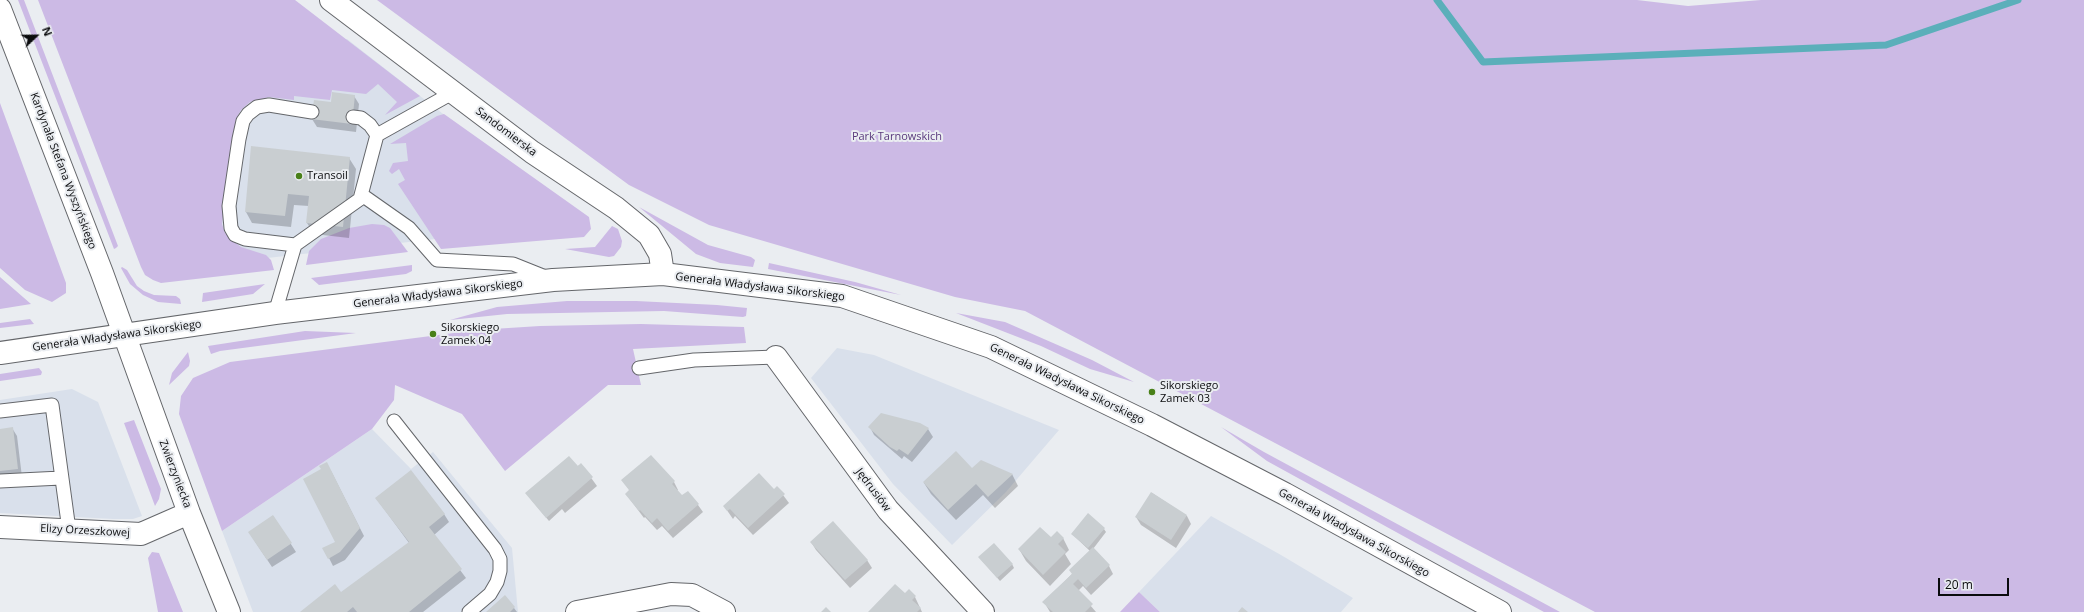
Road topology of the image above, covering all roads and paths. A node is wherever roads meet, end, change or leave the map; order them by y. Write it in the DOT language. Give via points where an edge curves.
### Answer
graph roads {
  1 [pos="332,0"];
  2 [pos="0,8"];
  3 [pos="454,92"];
  4 [pos="312,112"];
  5 [pos="353,117"];
  6 [pos="377,135"];
  7 [pos="362,195"];
  8 [pos="295,245"];
  9 [pos="663,274"];
  10 [pos="553,280"];
  11 [pos="275,313"];
  12 [pos="124,335"];
  13 [pos="0,353"];
  14 [pos="776,357"];
  15 [pos="639,368"];
  16 [pos="0,411"];
  17 [pos="394,421"];
  18 [pos="61,478"];
  19 [pos="0,481"];
  20 [pos="189,513"];
  21 [pos="0,527"];
  22 [pos="69,530"];
  23 [pos="229,612"];
  24 [pos="469,612"];
  25 [pos="577,612"];
  26 [pos="724,612"];
  27 [pos="983,612"];
  28 [pos="1500,612"];
  1 -- 3 [label="street, Sandomierska"];
  2 -- 12 [label="street, Kardynała Stefana Wyszyńskiego"];
  3 -- 6 [label="lane"];
  3 -- 9 [label="street, Sandomierska" via="532,152 616,208 649,235 660,254"];
  4 -- 8 [label="lane" via="269,105 257,107 248,114 240,133 229,206 231,228 235,235 245,239"];
  5 -- 6 [label="lane" via="361,118"];
  6 -- 7 [label="lane"];
  7 -- 8 [label="lane" via="360,199"];
  7 -- 10 [label="lane" via="409,228 437,260 513,264"];
  8 -- 11 [label="lane"];
  9 -- 10 [label="street, Generała Władysława Sikorskiego"];
  9 -- 28 [label="street, Generała Władysława Sikorskiego" via="842,296 991,347 1152,425 1285,494"];
  10 -- 11 [label="street, Generała Władysława Sikorskiego"];
  11 -- 12 [label="street, Generała Władysława Sikorskiego"];
  12 -- 13 [label="street, Generała Władysława Sikorskiego"];
  12 -- 20 [label="street, Zwierzyniecka"];
  14 -- 15 [label="lane" via="694,360"];
  14 -- 27 [label="street, Jędrusiów" via="888,510"];
  16 -- 18 [label="lane" via="52,405"];
  17 -- 24 [label="lane" via="500,558 497,582 490,594"];
  18 -- 19 [label="lane"];
  18 -- 22 [label="lane"];
  20 -- 22 [label="street, Elizy Orzeszkowej" via="141,534"];
  20 -- 23 [label="street, Zwierzyniecka"];
  21 -- 22 [label="street, Elizy Orzeszkowej"];
  25 -- 26 [label="street" via="671,594 692,595"];
}
